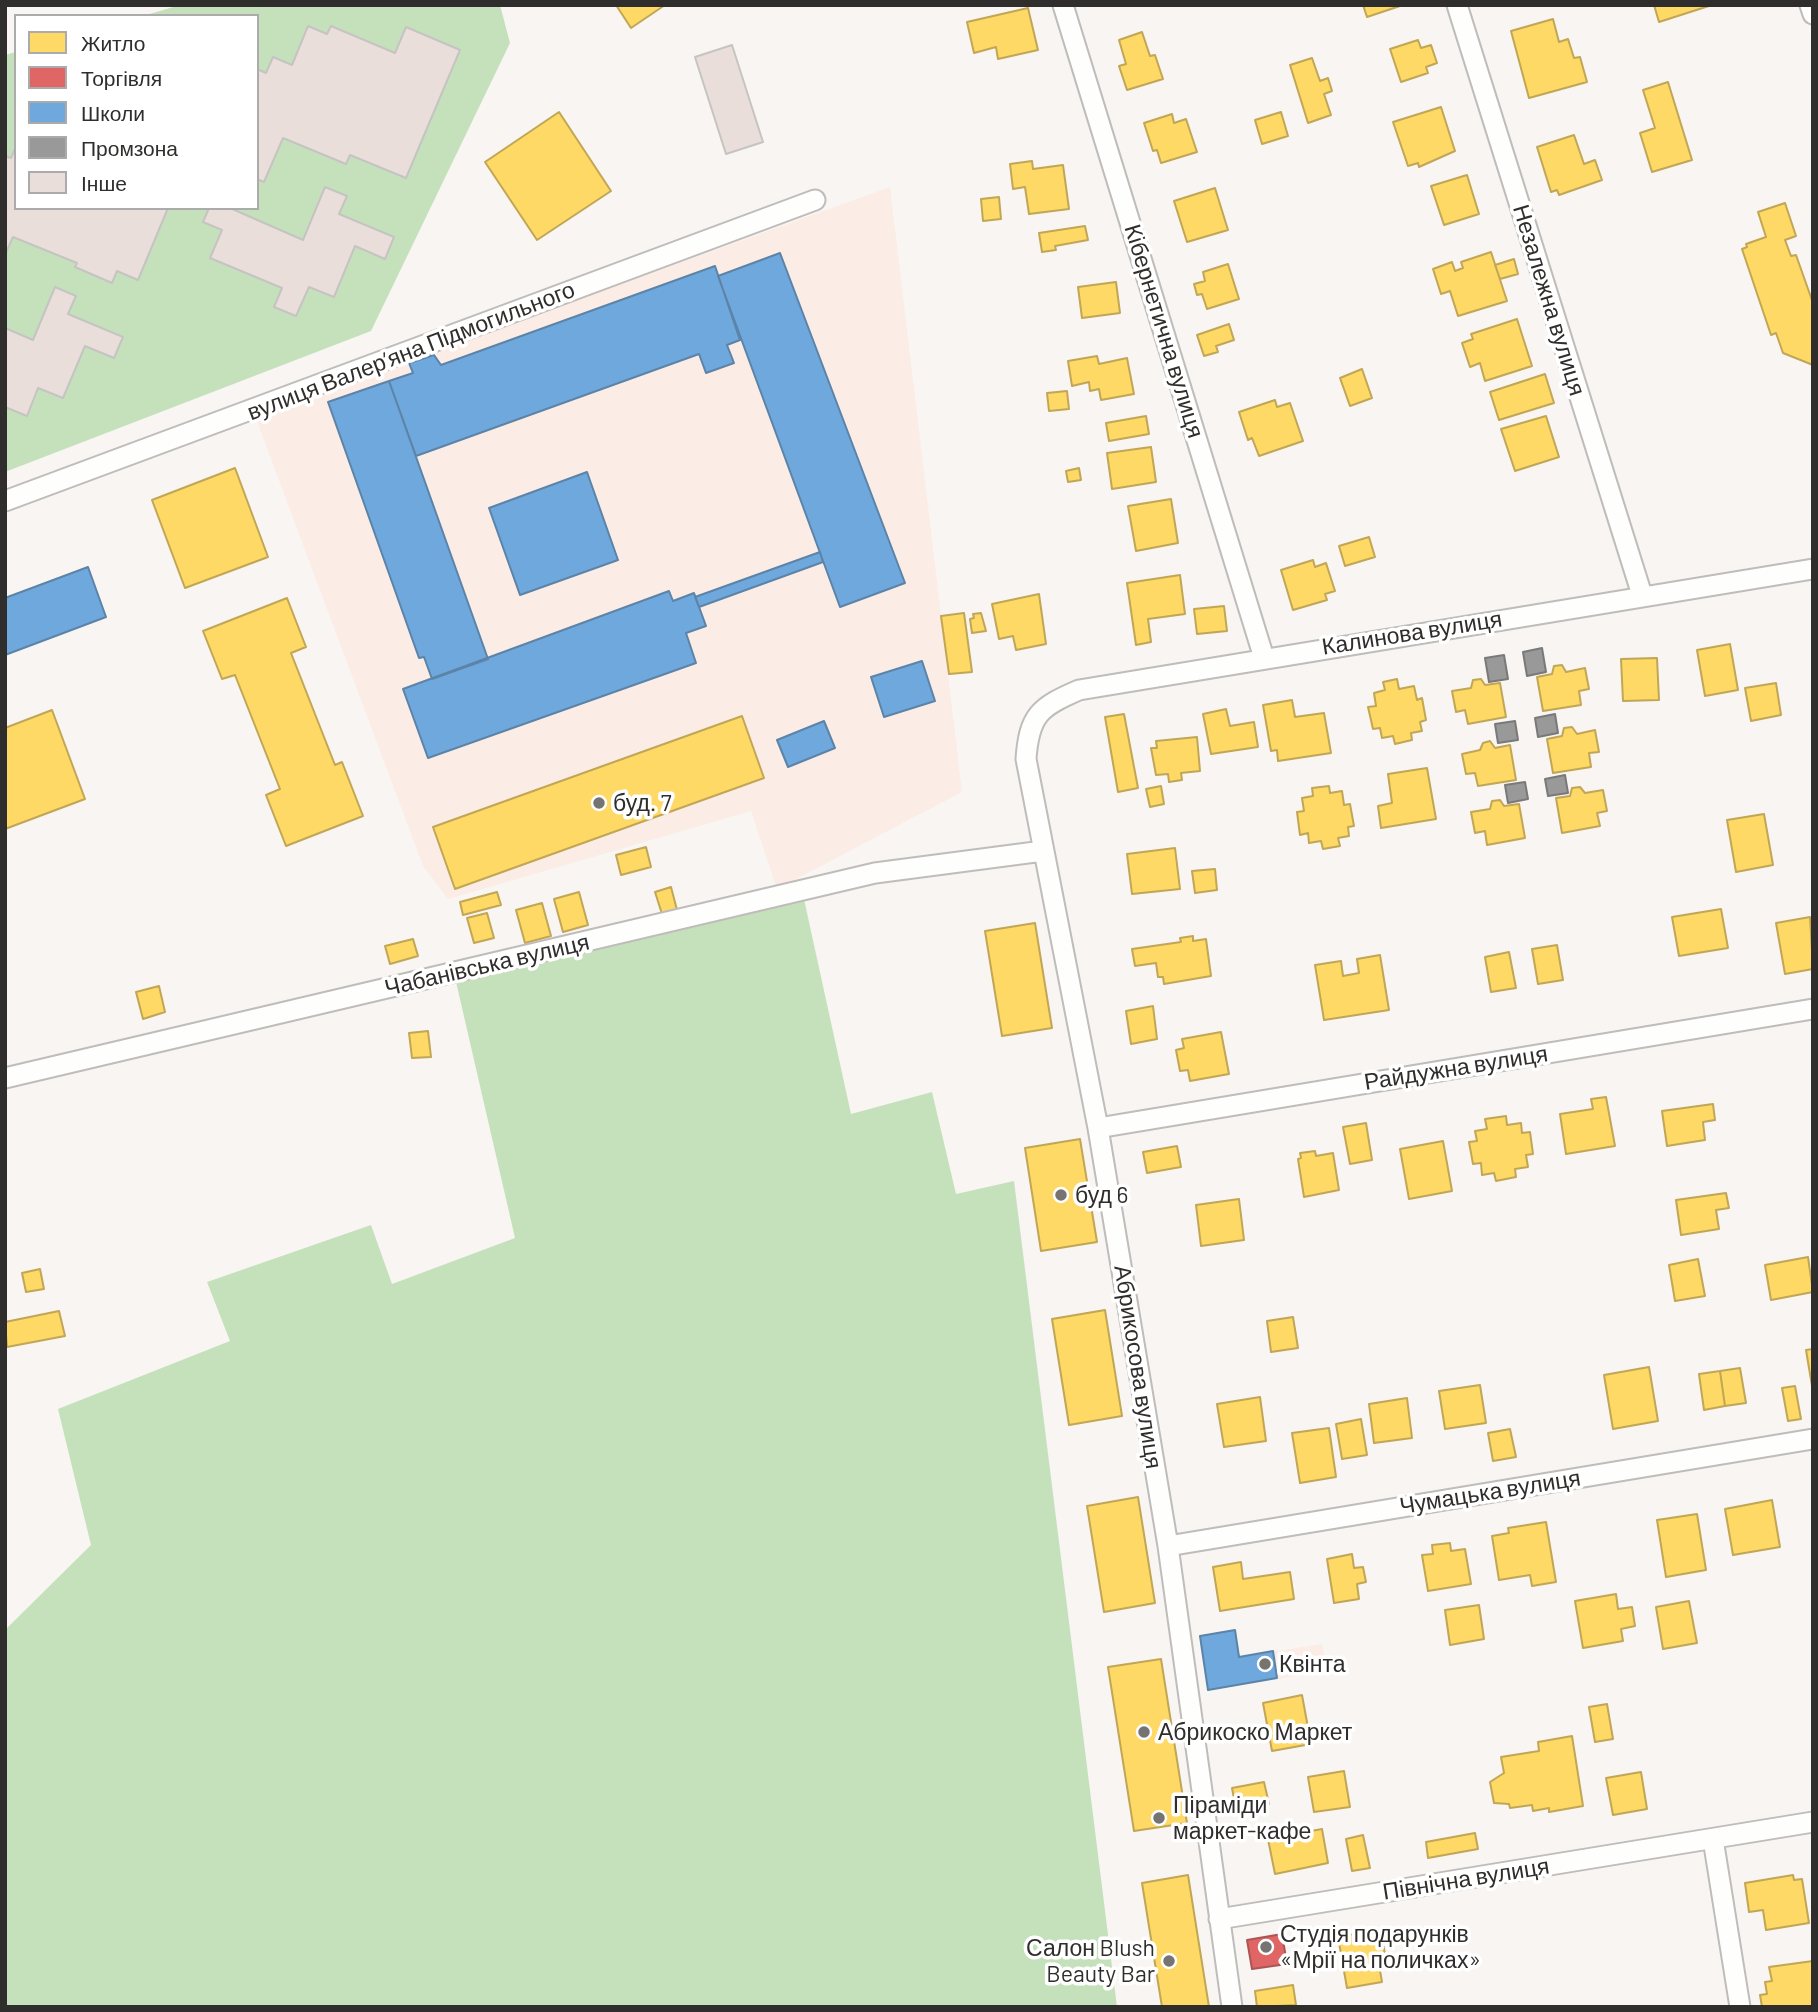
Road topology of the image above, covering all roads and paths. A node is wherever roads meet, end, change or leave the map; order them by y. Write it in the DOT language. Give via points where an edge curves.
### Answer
graph roads {
  1 [pos="1063,5"];
  2 [pos="1457,5"];
  3 [pos="1810,5"];
  4 [pos="1813,14"];
  5 [pos="815,200"];
  6 [pos="5,501"];
  7 [pos="1813,569"];
  8 [pos="1642,595"];
  9 [pos="1264,658"];
  10 [pos="1028,731"];
  11 [pos="1043,851"];
  12 [pos="1813,1009"];
  13 [pos="5,1078"];
  14 [pos="1098,1128"];
  15 [pos="1813,1438"];
  16 [pos="1168,1546"];
  17 [pos="1813,1822"];
  18 [pos="1713,1839"];
  19 [pos="1219,1919"];
  20 [pos="1232,2007"];
  21 [pos="1740,2007"];
  1 -- 9 [label="street, Кібернетична вулиця"];
  2 -- 8 [label="street, Незалежна вулиця"];
  3 -- 4 [label="street"];
  5 -- 6 [label="street, вулиця Валерʼяна Підмогильного"];
  7 -- 8 [label="street, Калинова вулиця"];
  8 -- 9 [label="street, Калинова вулиця"];
  9 -- 10 [label="street, Калинова вулиця" via="1079,690 1058,699"];
  10 -- 11 [label="street, Абрикосова вулиця" via="1026,759"];
  11 -- 13 [label="street, Чабанівська вулиця" via="875,873"];
  11 -- 14 [label="street, Абрикосова вулиця"];
  12 -- 14 [label="street, Райдужна вулиця"];
  14 -- 16 [label="street, Абрикосова вулиця"];
  15 -- 16 [label="street, Чумацька вулиця"];
  16 -- 19 [label="street, Абрикосова вулиця"];
  17 -- 18 [label="street, Північна вулиця"];
  18 -- 19 [label="street, Північна вулиця"];
  18 -- 21 [label="street"];
  19 -- 20 [label="street, Абрикосова вулиця"];
}
